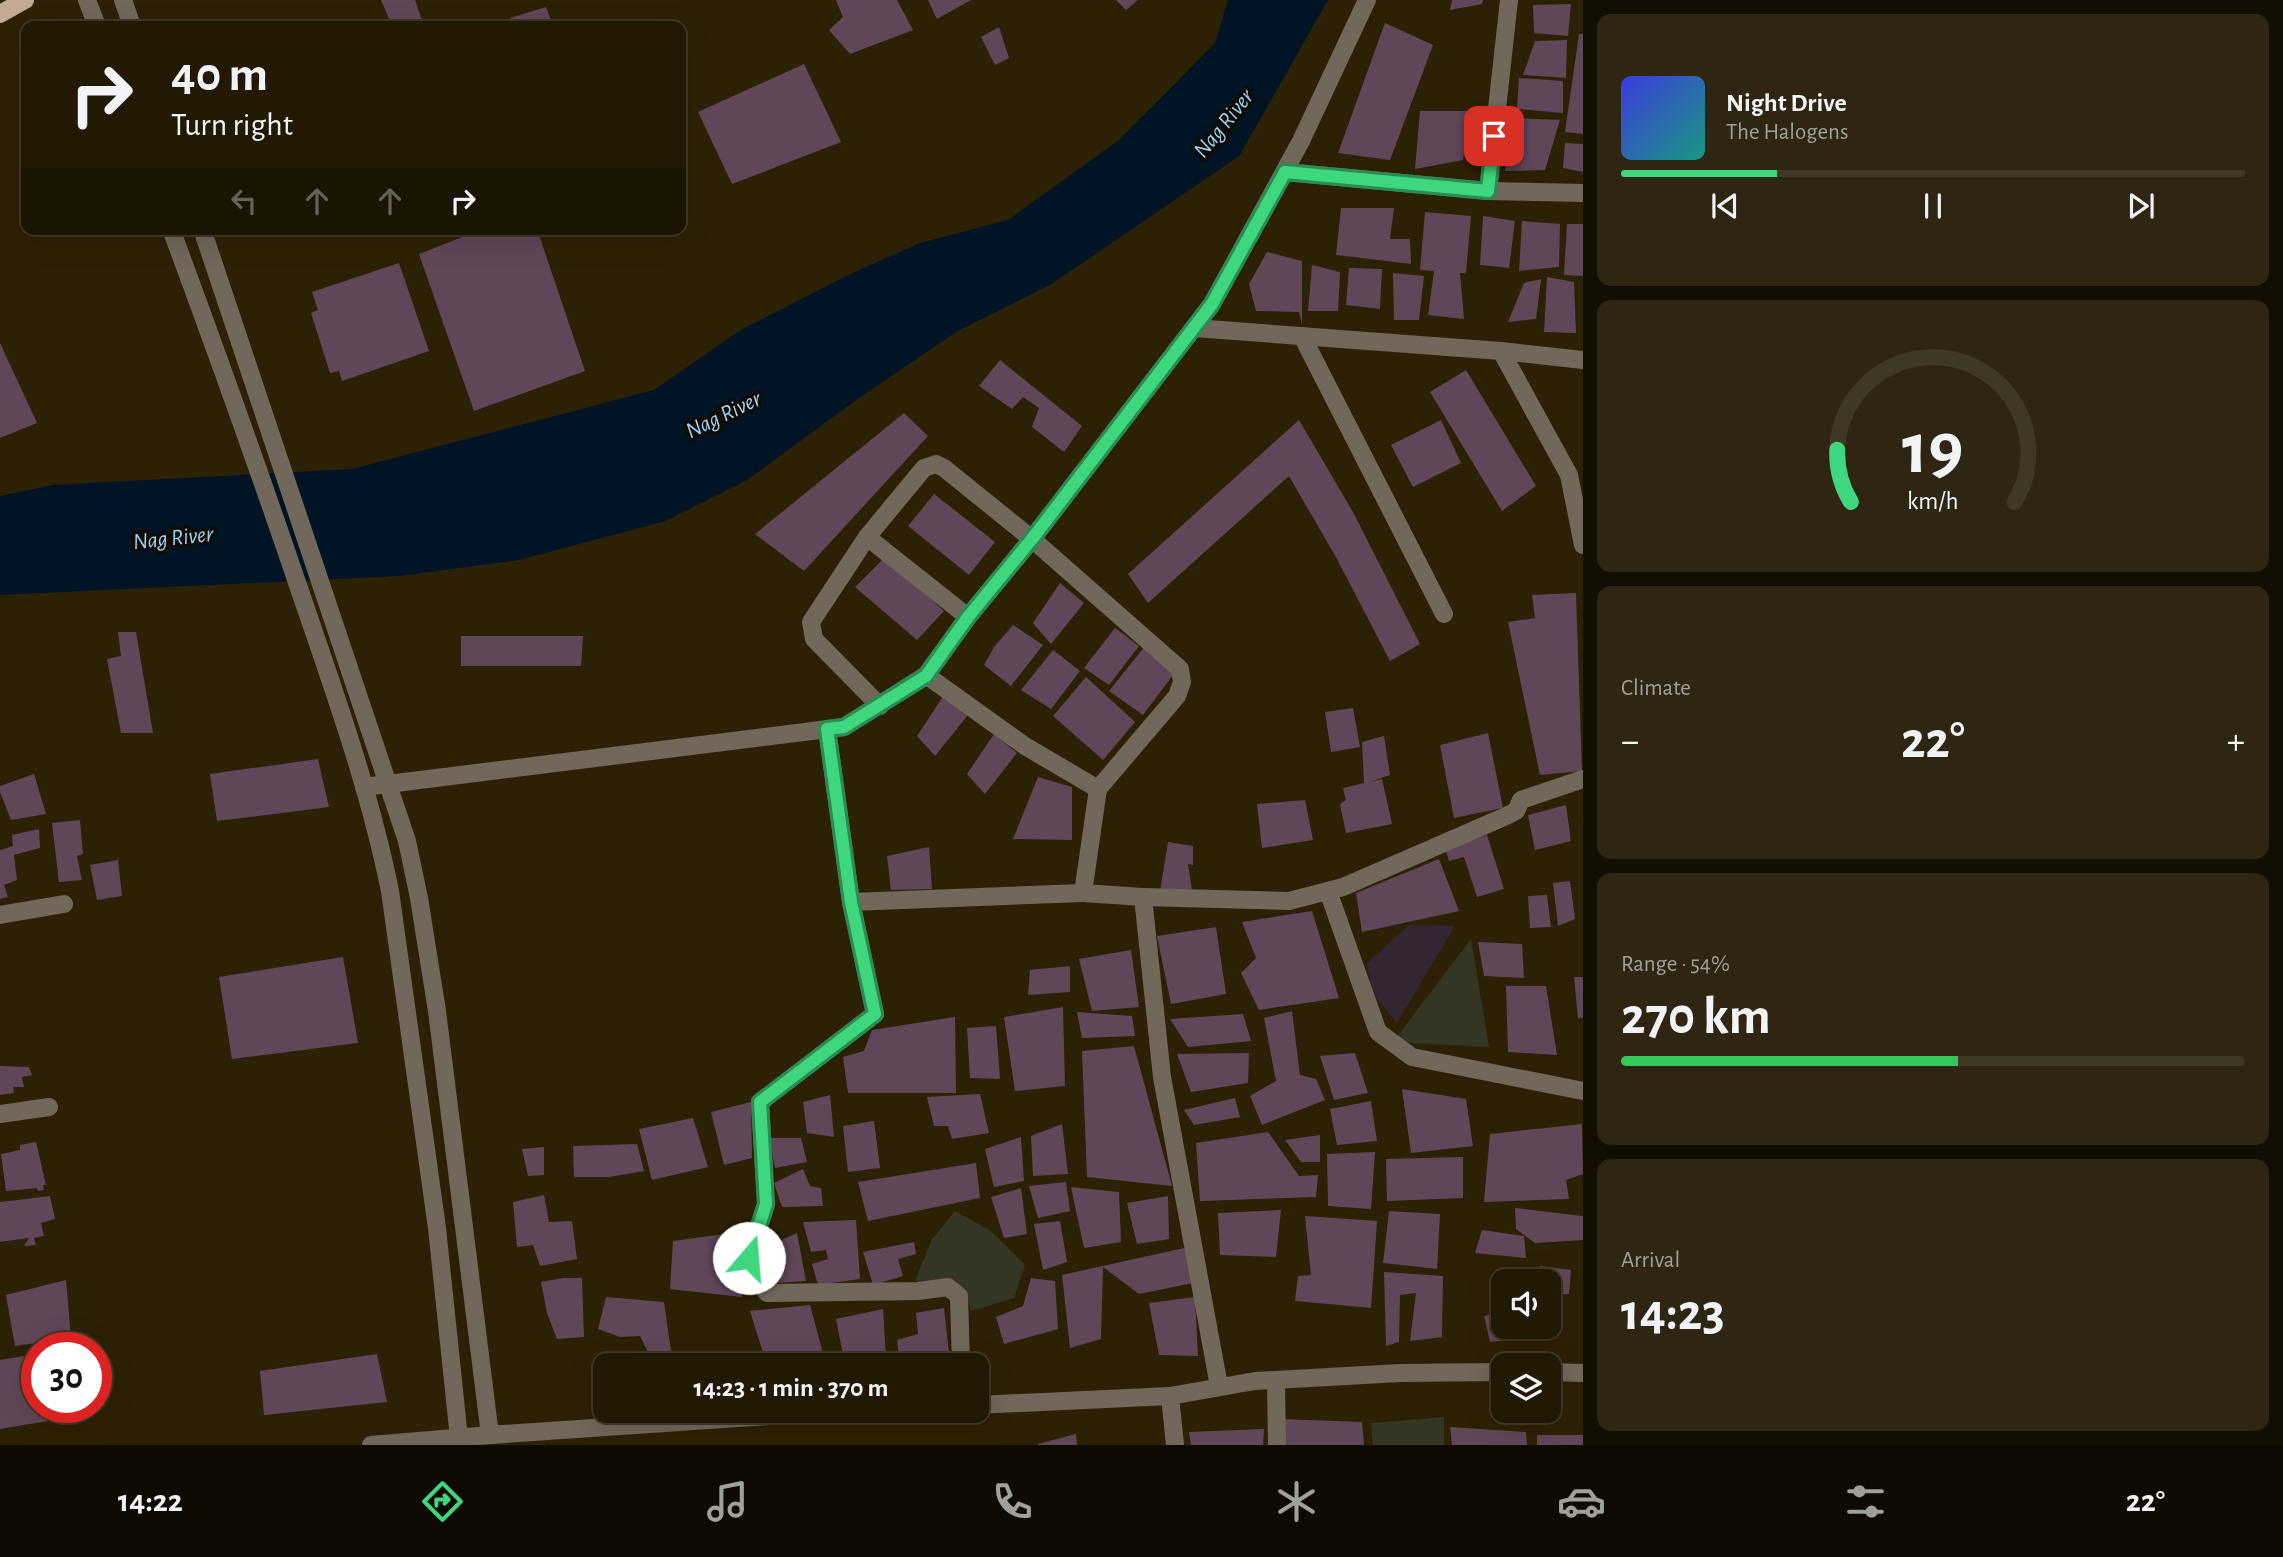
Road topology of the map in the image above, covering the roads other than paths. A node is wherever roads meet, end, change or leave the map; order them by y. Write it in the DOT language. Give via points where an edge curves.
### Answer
graph roads {
  1 [pos="25,0"];
  2 [pos="87,0"];
  3 [pos="123,0"];
  4 [pos="1367,0"];
  5 [pos="1509,0"];
  6 [pos="0,14"];
  7 [pos="95,21"];
  8 [pos="130,21"];
  9 [pos="1285,172"];
  10 [pos="1488,191"];
  11 [pos="1583,193"];
  12 [pos="173,235"];
  13 [pos="204,235"];
  14 [pos="1194,328"];
  15 [pos="1302,336"];
  16 [pos="1502,351"];
  17 [pos="1583,360"];
  18 [pos="867,537"];
  19 [pos="1032,539"];
  20 [pos="1583,545"];
  21 [pos="309,548"];
  22 [pos="288,554"];
  23 [pos="1444,614"];
  24 [pos="968,617"];
  25 [pos="926,676"];
  26 [pos="880,706"];
  27 [pos="827,729"];
  28 [pos="1583,779"];
  29 [pos="388,783"];
  30 [pos="364,787"];
  31 [pos="1098,789"];
  32 [pos="1328,891"];
  33 [pos="1083,893"];
  34 [pos="1143,897"];
  35 [pos="851,902"];
  36 [pos="64,904"];
  37 [pos="0,915"];
  38 [pos="1583,1091"];
  39 [pos="49,1107"];
  40 [pos="0,1114"];
  41 [pos="961,1353"];
  42 [pos="1491,1372"];
  43 [pos="1561,1372"];
  44 [pos="1583,1373"];
  45 [pos="1276,1380"];
  46 [pos="1219,1386"];
  47 [pos="1170,1396"];
  48 [pos="989,1404"];
  49 [pos="729,1423"];
  50 [pos="490,1435"];
  51 [pos="592,1437"];
  52 [pos="459,1438"];
  53 [pos="371,1445"];
  54 [pos="1175,1445"];
  55 [pos="1276,1445"];
  1 -- 6 [label="main road"];
  2 -- 7 [label="street"];
  3 -- 8 [label="street"];
  4 -- 9 [label="street"];
  5 -- 10 [label="street"];
  9 -- 10 [label="street"];
  9 -- 14 [label="street"];
  10 -- 11 [label="street"];
  12 -- 22 [label="street"];
  13 -- 21 [label="street"];
  14 -- 15 [label="street"];
  14 -- 19 [label="street"];
  15 -- 16 [label="street"];
  15 -- 23 [label="street"];
  16 -- 17 [label="street"];
  16 -- 20 [label="street" via="1569,475"];
  18 -- 19 [label="street" via="924,468 936,464"];
  18 -- 24 [label="street"];
  18 -- 26 [label="street" via="811,622 814,639"];
  19 -- 24 [label="street"];
  19 -- 31 [label="street" via="1180,669 1177,696"];
  21 -- 22 [label="street"];
  21 -- 29 [label="street"];
  22 -- 30 [label="street"];
  24 -- 25 [label="street"];
  25 -- 26 [label="street"];
  25 -- 31 [label="street" via="1025,746"];
  26 -- 27 [label="street" via="844,727"];
  27 -- 29 [label="street"];
  27 -- 35 [label="street"];
  28 -- 32 [label="street" via="1521,800 1516,811 1504,817"];
  29 -- 30 [label="street"];
  29 -- 50 [label="street" via="409,852 429,961"];
  30 -- 52 [label="street" via="390,891 437,1228"];
  31 -- 33 [label="street"];
  32 -- 34 [label="street" via="1289,901"];
  32 -- 38 [label="street" via="1378,1032 1412,1057"];
  33 -- 34 [label="street"];
  33 -- 35 [label="street"];
  34 -- 46 [label="street" via="1162,1077"];
  35 -- 41 [label="street" via="875,1014 760,1102 766,1204 749,1258 767,1293 948,1287 959,1296"];
  36 -- 37 [label="street"];
  39 -- 40 [label="street"];
  42 -- 45 [label="street"];
  43 -- 44 [label="street"];
  45 -- 46 [label="street"];
  45 -- 55 [label="street"];
  46 -- 47 [label="street"];
  47 -- 48 [label="street"];
  47 -- 54 [label="street"];
  49 -- 51 [label="street"];
  50 -- 51 [label="street"];
  50 -- 52 [label="street"];
  52 -- 53 [label="street"];
}
